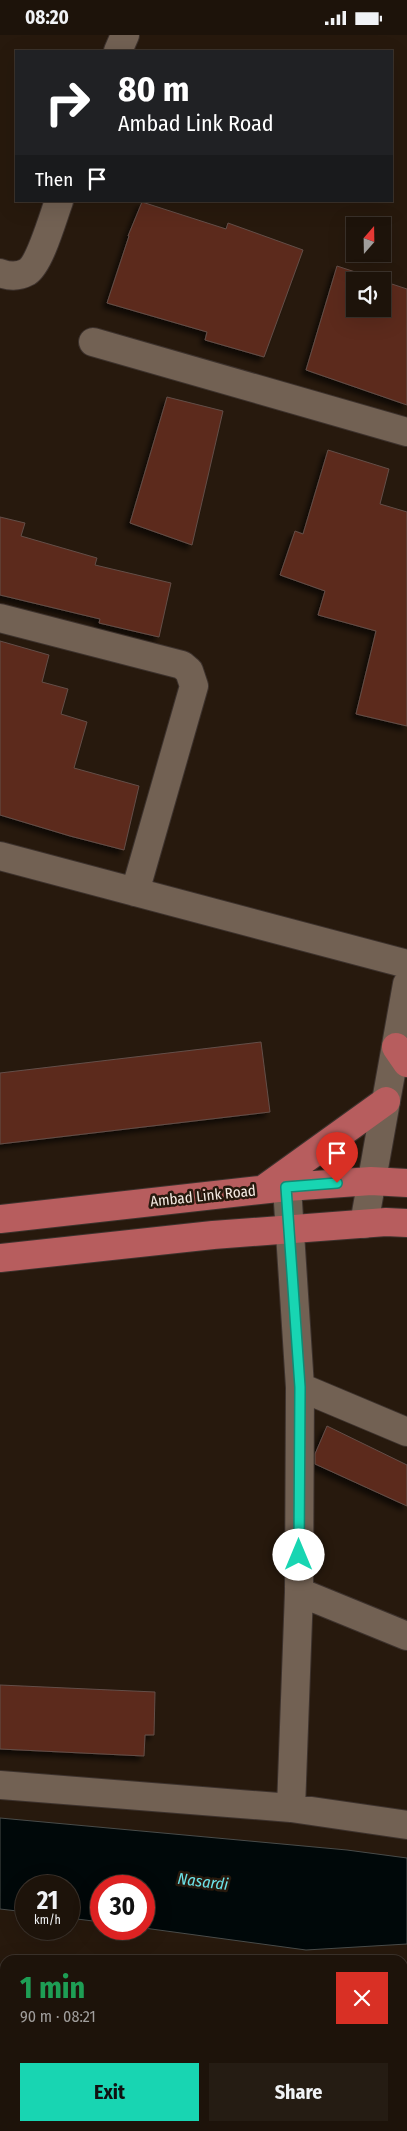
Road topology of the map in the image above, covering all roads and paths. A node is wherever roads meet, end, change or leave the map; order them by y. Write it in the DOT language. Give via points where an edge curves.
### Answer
graph roads {
  1 [pos="125,35"];
  2 [pos="118,50"];
  3 [pos="59,202"];
  4 [pos="0,273"];
  5 [pos="93,342"];
  6 [pos="407,432"];
  7 [pos="0,617"];
  8 [pos="0,856"];
  9 [pos="135,892"];
  10 [pos="407,964"];
  11 [pos="407,984"];
  12 [pos="401,1055"];
  13 [pos="386,1101"];
  14 [pos="371,1181"];
  15 [pos="407,1183"];
  16 [pos="275,1188"];
  17 [pos="0,1219"];
  18 [pos="407,1223"];
  19 [pos="364,1224"];
  20 [pos="290,1230"];
  21 [pos="0,1258"];
  22 [pos="300,1387"];
  23 [pos="407,1432"];
  24 [pos="299,1592"];
  25 [pos="407,1636"];
  26 [pos="0,1785"];
  27 [pos="291,1808"];
  28 [pos="407,1825"];
  1 -- 2 [label="street"];
  3 -- 4 [label="street" via="28,272 19,275"];
  5 -- 6 [label="street"];
  7 -- 9 [label="street" via="182,665 192,677 194,686"];
  8 -- 9 [label="street"];
  9 -- 10 [label="street"];
  11 -- 12 [label="street"];
  12 -- 13 [label="street"];
  13 -- 14 [label="street"];
  13 -- 16 [label="main road"];
  14 -- 15 [label="main road, Ambad Link Road"];
  14 -- 16 [label="main road, Ambad Link Road"];
  14 -- 19 [label="street"];
  16 -- 17 [label="main road, Ambad Link Road"];
  16 -- 20 [label="street"];
  18 -- 19 [label="main road"];
  19 -- 20 [label="main road"];
  20 -- 21 [label="main road"];
  20 -- 22 [label="street"];
  22 -- 23 [label="street"];
  22 -- 24 [label="street"];
  24 -- 25 [label="street"];
  24 -- 27 [label="street"];
  26 -- 27 [label="street"];
  27 -- 28 [label="street"];
}
